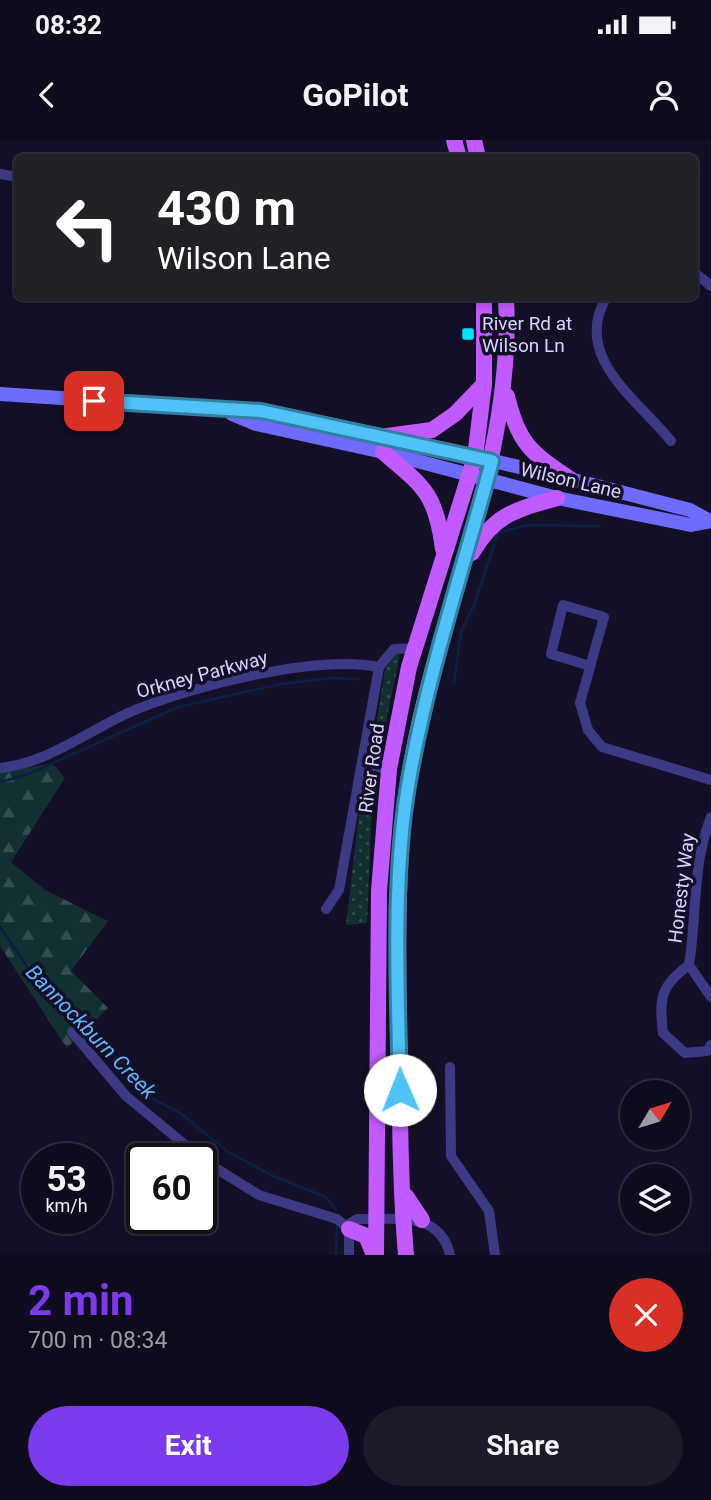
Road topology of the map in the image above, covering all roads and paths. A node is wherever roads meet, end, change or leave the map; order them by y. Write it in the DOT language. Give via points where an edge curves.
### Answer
graph roads {
  1 [pos="484,301"];
  2 [pos="506,301"];
  3 [pos="605,301"];
  4 [pos="484,384"];
  5 [pos="505,388"];
  6 [pos="0,394"];
  7 [pos="671,441"];
  8 [pos="385,444"];
  9 [pos="475,457"];
  10 [pos="492,461"];
  11 [pos="469,475"];
  12 [pos="570,479"];
  13 [pos="487,480"];
  14 [pos="557,498"];
  15 [pos="710,521"];
  16 [pos="444,556"];
  17 [pos="461,572"];
  18 [pos="415,648"];
  19 [pos="590,666"];
  20 [pos="379,667"];
  21 [pos="363,764"];
  22 [pos="0,768"];
  23 [pos="389,769"];
  24 [pos="711,780"];
  25 [pos="711,817"];
  26 [pos="326,909"];
  27 [pos="689,965"];
  28 [pos="711,997"];
  29 [pos="72,1032"];
  30 [pos="711,1045"];
  31 [pos="450,1068"];
  32 [pos="182,1143"];
  33 [pos="217,1169"];
  34 [pos="401,1184"];
  35 [pos="377,1220"];
  36 [pos="405,1220"];
  37 [pos="422,1220"];
  38 [pos="349,1228"];
  39 [pos="349,1255"];
  40 [pos="375,1255"];
  41 [pos="407,1255"];
  42 [pos="450,1255"];
  43 [pos="495,1255"];
  1 -- 4 [label="main road, River Road"];
  2 -- 5 [label="main road, River Road"];
  3 -- 7 [label="street" via="595,339 612,379"];
  4 -- 8 [label="main road" via="432,430"];
  4 -- 9 [label="main road, River Road"];
  5 -- 10 [label="main road, River Road"];
  5 -- 12 [label="main road" via="523,442"];
  6 -- 8 [label="main road, Wilson Lane" via="261,411"];
  8 -- 9 [label="main road, Wilson Lane"];
  8 -- 11 [label="main road, Wilson Lane"];
  8 -- 16 [label="main road" via="429,493 440,519"];
  9 -- 10 [label="main road, Wilson Lane"];
  9 -- 11 [label="main road, River Road"];
  10 -- 12 [label="main road, Wilson Lane"];
  10 -- 13 [label="main road, River Road"];
  11 -- 13 [label="main road, Wilson Lane"];
  11 -- 16 [label="main road, River Road"];
  12 -- 15 [label="main road, Wilson Lane" via="690,510"];
  13 -- 14 [label="main road, Wilson Lane"];
  13 -- 17 [label="main road, River Road"];
  14 -- 15 [label="main road, Wilson Lane" via="691,526"];
  14 -- 17 [label="main road" via="497,520 478,541"];
  16 -- 18 [label="main road, River Road"];
  17 -- 34 [label="main road, River Road" via="430,678 407,789 399,900"];
  18 -- 20 [label="street" via="394,649"];
  18 -- 23 [label="main road, River Road"];
  19 -- 19 [label="street" via="604,617 563,605 551,654"];
  19 -- 24 [label="street" via="580,703 588,730 602,747"];
  20 -- 21 [label="street, River Road"];
  20 -- 22 [label="street, Orkney Parkway" via="306,666 172,696 52,752"];
  21 -- 23 [label="street"];
  21 -- 26 [label="street, River Road" via="339,890"];
  23 -- 35 [label="main road, River Road" via="379,891"];
  25 -- 27 [label="street, Honesty Way" via="703,836"];
  27 -- 28 [label="street, Honesty Way"];
  27 -- 30 [label="street, Honesty Way" via="673,977 659,1001 663,1033 685,1053 706,1051"];
  29 -- 32 [label="street" via="126,1096"];
  31 -- 43 [label="street" via="452,1156 489,1211"];
  33 -- 38 [label="street" via="259,1195 337,1219"];
  34 -- 36 [label="main road, River Road"];
  34 -- 37 [label="main road"];
  35 -- 36 [label="street"];
  35 -- 38 [label="street" via="354,1220"];
  35 -- 40 [label="main road, River Road"];
  36 -- 37 [label="street"];
  36 -- 41 [label="main road, River Road"];
  37 -- 42 [label="street" via="441,1233"];
  38 -- 39 [label="street"];
  38 -- 40 [label="main road" via="366,1236"];
}
